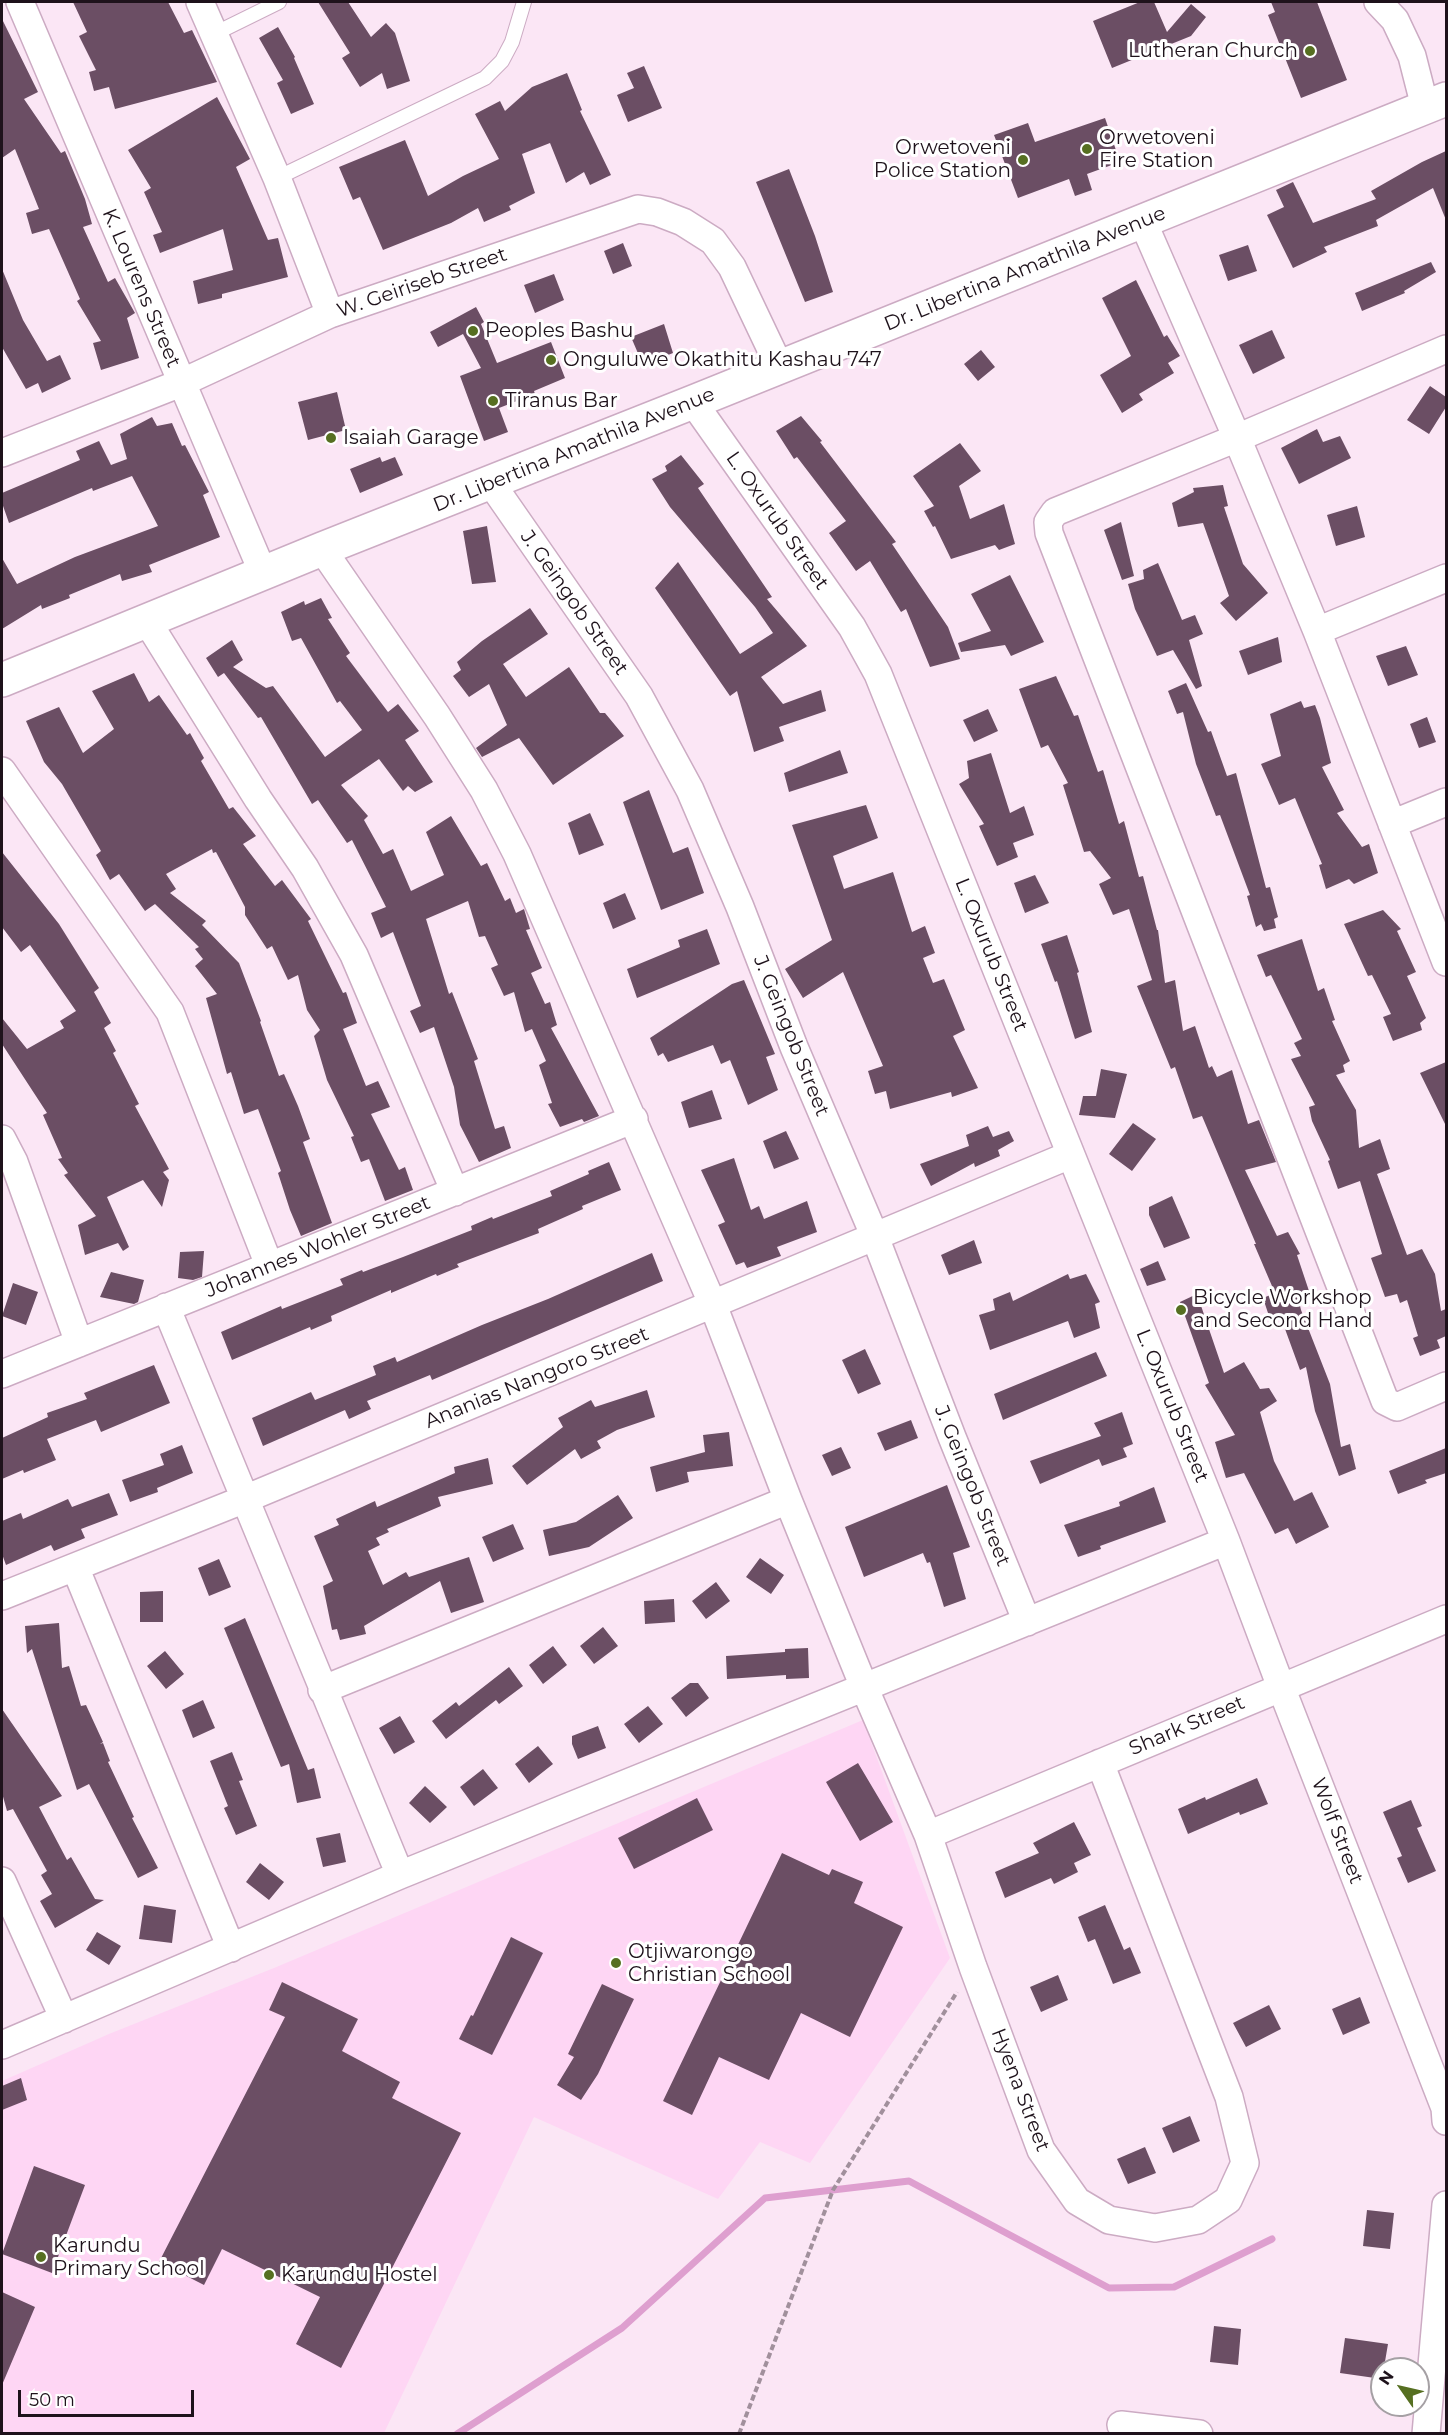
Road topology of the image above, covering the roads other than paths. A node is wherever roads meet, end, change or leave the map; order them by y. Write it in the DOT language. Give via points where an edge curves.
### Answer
graph roads {
  1 [pos="20,2"];
  2 [pos="200,2"];
  3 [pos="279,2"];
  4 [pos="524,2"];
  5 [pos="1378,2"];
  6 [pos="214,34"];
  7 [pos="1436,103"];
  8 [pos="277,178"];
  9 [pos="1143,222"];
  10 [pos="330,314"];
  11 [pos="1446,349"];
  12 [pos="780,368"];
  13 [pos="181,383"];
  14 [pos="693,402"];
  15 [pos="1237,438"];
  16 [pos="2,453"];
  17 [pos="491,483"];
  18 [pos="322,549"];
  19 [pos="263,573"];
  20 [pos="1446,578"];
  21 [pos="147,621"];
  22 [pos="1317,631"];
  23 [pos="2,680"];
  24 [pos="2,771"];
  25 [pos="1446,802"];
  26 [pos="1392,824"];
  27 [pos="1446,962"];
  28 [pos="634,1119"];
  29 [pos="1070,1155"];
  30 [pos="6,1157"];
  31 [pos="455,1192"];
  32 [pos="875,1237"];
  33 [pos="269,1265"];
  34 [pos="713,1305"];
  35 [pos="166,1307"];
  36 [pos="79,1343"];
  37 [pos="2,1374"];
  38 [pos="1446,1386"];
  39 [pos="245,1499"];
  40 [pos="788,1500"];
  41 [pos="1226,1541"];
  42 [pos="75,1567"];
  43 [pos="2,1596"];
  44 [pos="1446,1619"];
  45 [pos="1027,1622"];
  46 [pos="864,1687"];
  47 [pos="1281,1687"];
  48 [pos="322,1690"];
  49 [pos="1100,1763"];
  50 [pos="928,1835"];
  51 [pos="400,1875"];
  52 [pos="2,1881"];
  53 [pos="231,1948"];
  54 [pos="64,2019"];
  55 [pos="2,2045"];
  56 [pos="1446,2121"];
  57 [pos="1446,2205"];
  58 [pos="1121,2425"];
  59 [pos="1199,2433"];
  60 [pos="1426,2433"];
  1 -- 13 [label="street, K. Lourens Street"];
  2 -- 6 [label="street"];
  3 -- 6 [label="lane"];
  4 -- 8 [label="lane" via="512,42 485,78"];
  5 -- 7 [label="street" via="1395,20"];
  6 -- 8 [label="street"];
  7 -- 9 [label="street, Dr. Libertina Amathila Avenue"];
  8 -- 10 [label="street"];
  9 -- 12 [label="street, Dr. Libertina Amathila Avenue"];
  9 -- 15 [label="street"];
  10 -- 12 [label="street, W. Geiriseb Street" via="638,209 682,222 713,241 732,267"];
  10 -- 13 [label="street, W. Geiriseb Street"];
  11 -- 15 [label="street"];
  12 -- 14 [label="street, Dr. Libertina Amathila Avenue"];
  13 -- 16 [label="street, W. Geiriseb Street"];
  13 -- 19 [label="street, K. Lourens Street"];
  14 -- 17 [label="street, Dr. Libertina Amathila Avenue"];
  14 -- 29 [label="street, L. Oxurub Street" via="852,627 878,674"];
  15 -- 22 [label="street"];
  15 -- 38 [label="street" via="1055,512 1048,522 1049,533 1385,1401 1397,1407"];
  17 -- 18 [label="street, Dr. Libertina Amathila Avenue"];
  17 -- 32 [label="street, J. Geingob Street" via="639,696 690,790"];
  18 -- 19 [label="street, Dr. Libertina Amathila Avenue"];
  18 -- 28 [label="street, Hyena Street" via="484,790 518,854"];
  19 -- 21 [label="street, Dr. Libertina Amathila Avenue"];
  20 -- 22 [label="street"];
  21 -- 23 [label="street, Dr. Libertina Amathila Avenue"];
  21 -- 31 [label="street" via="305,868 354,955"];
  22 -- 26 [label="street"];
  24 -- 33 [label="street" via="170,1012"];
  25 -- 26 [label="street"];
  26 -- 27 [label="street"];
  28 -- 31 [label="street, Johannes Wohler Street"];
  28 -- 34 [label="street, Hyena Street"];
  29 -- 32 [label="street, Ananias Nangoro Street"];
  29 -- 41 [label="street, L. Oxurub Street"];
  30 -- 36 [label="street"];
  31 -- 33 [label="street, Johannes Wohler Street"];
  32 -- 34 [label="street, Ananias Nangoro Street"];
  32 -- 45 [label="street, J. Geingob Street"];
  33 -- 35 [label="street, Johannes Wohler Street"];
  34 -- 39 [label="street, Ananias Nangoro Street"];
  34 -- 40 [label="street, Hyena Street"];
  35 -- 36 [label="street, Johannes Wohler Street"];
  35 -- 39 [label="street"];
  36 -- 37 [label="street, Johannes Wohler Street"];
  39 -- 42 [label="street, Ananias Nangoro Street"];
  39 -- 48 [label="street"];
  40 -- 46 [label="street, Hyena Street"];
  40 -- 48 [label="street"];
  41 -- 45 [label="street"];
  41 -- 47 [label="street, Wolf Street"];
  42 -- 43 [label="street, Ananias Nangoro Street"];
  42 -- 53 [label="street"];
  44 -- 47 [label="street, Shark Street"];
  45 -- 46 [label="street"];
  46 -- 50 [label="street, Hyena Street"];
  46 -- 51 [label="street"];
  47 -- 49 [label="street, Shark Street"];
  47 -- 56 [label="street, Wolf Street" via="1445,2108"];
  48 -- 51 [label="street"];
  49 -- 50 [label="street, Shark Street"];
  49 -- 50 [label="street, Hyena Street" via="1229,2097 1245,2163 1228,2200 1198,2220 1155,2228 1109,2220 1077,2201 1041,2150"];
  51 -- 53 [label="street"];
  52 -- 54 [label="street"];
  53 -- 54 [label="street"];
  54 -- 55 [label="street"];
  57 -- 60 [label="street"];
  58 -- 59 [label="street"];
}
